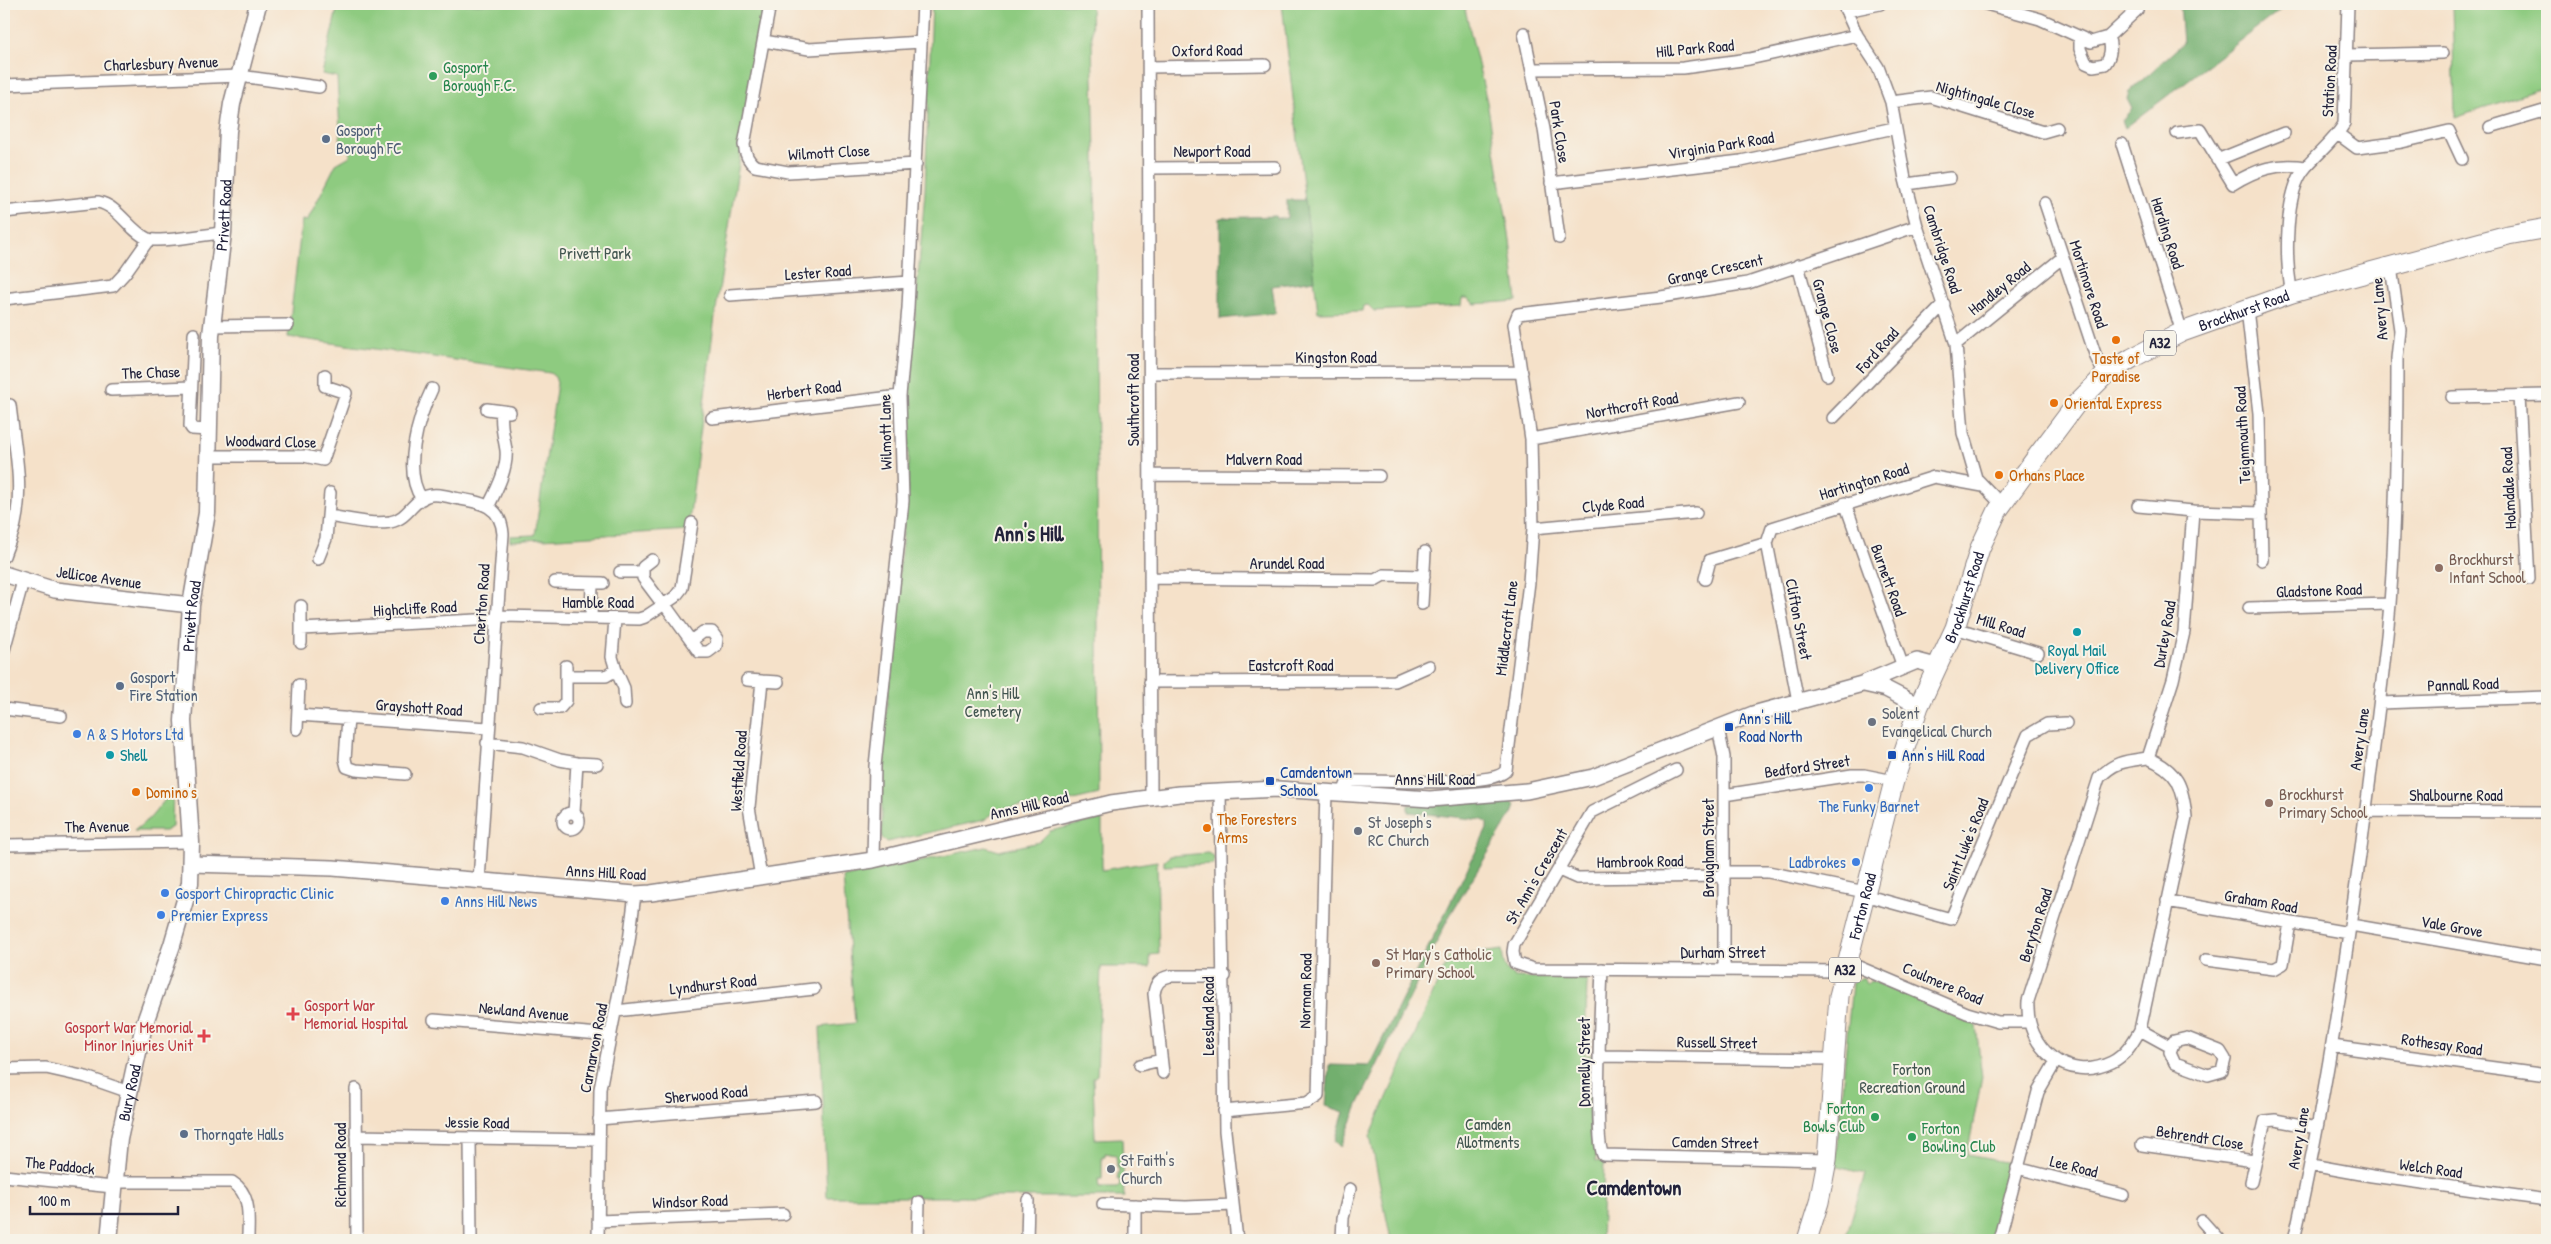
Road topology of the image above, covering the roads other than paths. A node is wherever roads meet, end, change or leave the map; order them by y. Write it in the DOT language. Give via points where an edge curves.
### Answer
graph roads {
  1 [pos="258,4"];
  2 [pos="770,4"];
  3 [pos="923,4"];
  4 [pos="1148,4"];
  5 [pos="1880,4"];
  6 [pos="1986,4"];
  7 [pos="2348,4"];
  8 [pos="1844,7"];
  9 [pos="2016,7"];
  10 [pos="2137,10"];
  11 [pos="1524,33"];
  12 [pos="1857,35"];
  13 [pos="2108,37"];
  14 [pos="2080,38"];
  15 [pos="764,42"];
  16 [pos="922,42"];
  17 [pos="2443,53"];
  18 [pos="2347,56"];
  19 [pos="1265,65"];
  20 [pos="1148,67"];
  21 [pos="1533,69"];
  22 [pos="240,76"];
  23 [pos="4,85"];
  24 [pos="319,87"];
  25 [pos="1891,102"];
  26 [pos="2547,110"];
  27 [pos="2490,126"];
  28 [pos="1894,128"];
  29 [pos="2058,128"];
  30 [pos="2177,133"];
  31 [pos="2284,133"];
  32 [pos="2338,134"];
  33 [pos="2122,144"];
  34 [pos="2462,159"];
  35 [pos="2217,160"];
  36 [pos="916,164"];
  37 [pos="1275,167"];
  38 [pos="2305,167"];
  39 [pos="1149,168"];
  40 [pos="1950,178"];
  41 [pos="1551,183"];
  42 [pos="1906,184"];
  43 [pos="2045,203"];
  44 [pos="4,212"];
  45 [pos="1917,226"];
  46 [pos="2547,228"];
  47 [pos="223,233"];
  48 [pos="1559,238"];
  49 [pos="149,239"];
  50 [pos="2063,257"];
  51 [pos="1798,265"];
  52 [pos="2391,267"];
  53 [pos="909,282"];
  54 [pos="2292,293"];
  55 [pos="730,295"];
  56 [pos="4,299"];
  57 [pos="1944,304"];
  58 [pos="2247,309"];
  59 [pos="1515,318"];
  60 [pos="288,325"];
  61 [pos="212,326"];
  62 [pos="2182,332"];
  63 [pos="194,334"];
  64 [pos="1956,344"];
  65 [pos="1522,372"];
  66 [pos="1150,373"];
  67 [pos="325,375"];
  68 [pos="1827,375"];
  69 [pos="2105,375"];
  70 [pos="191,387"];
  71 [pos="110,389"];
  72 [pos="432,389"];
  73 [pos="2547,395"];
  74 [pos="900,396"];
  75 [pos="2519,396"];
  76 [pos="2452,397"];
  77 [pos="1740,402"];
  78 [pos="10,405"];
  79 [pos="486,409"];
  80 [pos="712,418"];
  81 [pos="1833,418"];
  82 [pos="208,430"];
  83 [pos="1531,439"];
  84 [pos="208,456"];
  85 [pos="1150,476"];
  86 [pos="1379,476"];
  87 [pos="1983,486"];
  88 [pos="330,493"];
  89 [pos="422,499"];
  90 [pos="1845,504"];
  91 [pos="489,505"];
  92 [pos="2002,505"];
  93 [pos="2138,506"];
  94 [pos="2194,511"];
  95 [pos="1696,513"];
  96 [pos="2261,513"];
  97 [pos="329,516"];
  98 [pos="692,523"];
  99 [pos="1533,528"];
  100 [pos="1767,543"];
  101 [pos="1425,552"];
  102 [pos="4,556"];
  103 [pos="318,559"];
  104 [pos="652,560"];
  105 [pos="2262,560"];
  106 [pos="620,572"];
  107 [pos="643,572"];
  108 [pos="4,574"];
  109 [pos="1424,576"];
  110 [pos="1150,578"];
  111 [pos="1705,579"];
  112 [pos="2529,579"];
  113 [pos="23,581"];
  114 [pos="555,582"];
  115 [pos="1422,604"];
  116 [pos="2390,604"];
  117 [pos="191,605"];
  118 [pos="664,605"];
  119 [pos="301,606"];
  120 [pos="2249,608"];
  121 [pos="496,618"];
  122 [pos="591,618"];
  123 [pos="615,619"];
  124 [pos="1955,628"];
  125 [pos="301,630"];
  126 [pos="691,641"];
  127 [pos="301,643"];
  128 [pos="4,650"];
  129 [pos="2038,653"];
  130 [pos="1429,666"];
  131 [pos="1936,666"];
  132 [pos="1903,667"];
  133 [pos="616,670"];
  134 [pos="747,680"];
  135 [pos="762,681"];
  136 [pos="778,682"];
  137 [pos="1150,682"];
  138 [pos="1862,684"];
  139 [pos="299,685"];
  140 [pos="2547,697"];
  141 [pos="1798,701"];
  142 [pos="2380,703"];
  143 [pos="625,704"];
  144 [pos="1920,706"];
  145 [pos="541,708"];
  146 [pos="4,709"];
  147 [pos="298,715"];
  148 [pos="60,716"];
  149 [pos="348,718"];
  150 [pos="2066,723"];
  151 [pos="297,728"];
  152 [pos="488,728"];
  153 [pos="1718,728"];
  154 [pos="487,743"];
  155 [pos="2148,758"];
  156 [pos="577,763"];
  157 [pos="597,764"];
  158 [pos="1676,770"];
  159 [pos="405,774"];
  160 [pos="1894,781"];
  161 [pos="1220,791"];
  162 [pos="1326,791"];
  163 [pos="1344,793"];
  164 [pos="1724,795"];
  165 [pos="1151,797"];
  166 [pos="2366,811"];
  167 [pos="2547,812"];
  168 [pos="574,813"];
  169 [pos="191,842"];
  170 [pos="4,845"];
  171 [pos="873,860"];
  172 [pos="191,864"];
  173 [pos="1559,870"];
  174 [pos="1724,874"];
  175 [pos="761,877"];
  176 [pos="478,880"];
  177 [pos="635,894"];
  178 [pos="1864,894"];
  179 [pos="2167,902"];
  180 [pos="2290,923"];
  181 [pos="2350,929"];
  182 [pos="2547,959"];
  183 [pos="2206,960"];
  184 [pos="1846,966"];
  185 [pos="1602,969"];
  186 [pos="1724,969"];
  187 [pos="1224,976"];
  188 [pos="814,989"];
  189 [pos="616,1011"];
  190 [pos="434,1020"];
  191 [pos="2029,1022"];
  192 [pos="2140,1030"];
  193 [pos="611,1035"];
  194 [pos="2332,1046"];
  195 [pos="2171,1047"];
  196 [pos="1600,1056"];
  197 [pos="1833,1059"];
  198 [pos="1161,1060"];
  199 [pos="2056,1061"];
  200 [pos="1140,1065"];
  201 [pos="4,1069"];
  202 [pos="1163,1073"];
  203 [pos="2547,1075"];
  204 [pos="356,1089"];
  205 [pos="129,1092"];
  206 [pos="816,1101"];
  207 [pos="1224,1111"];
  208 [pos="599,1119"];
  209 [pos="2317,1128"];
  210 [pos="356,1136"];
  211 [pos="470,1138"];
  212 [pos="598,1140"];
  213 [pos="2142,1144"];
  214 [pos="1604,1156"];
  215 [pos="1827,1160"];
  216 [pos="2254,1161"];
  217 [pos="2311,1165"];
  218 [pos="2017,1168"];
  219 [pos="4,1176"];
  220 [pos="2251,1182"];
  221 [pos="113,1185"];
  222 [pos="1350,1189"];
  223 [pos="2123,1195"];
  224 [pos="1028,1200"];
  225 [pos="2547,1200"];
  226 [pos="918,1202"];
  227 [pos="1103,1204"];
  228 [pos="1135,1205"];
  229 [pos="1232,1205"];
  230 [pos="783,1214"];
  231 [pos="598,1221"];
  232 [pos="2202,1221"];
  233 [pos="248,1239"];
  234 [pos="109,1240"];
  235 [pos="357,1240"];
  236 [pos="471,1240"];
  237 [pos="598,1240"];
  238 [pos="918,1240"];
  239 [pos="1028,1240"];
  240 [pos="1135,1240"];
  241 [pos="1237,1240"];
  242 [pos="1342,1240"];
  243 [pos="1807,1240"];
  244 [pos="1999,1240"];
  245 [pos="2219,1240"];
  246 [pos="2294,1240"];
  1 -- 22 [label="main road, Privett Road"];
  2 -- 15 [label="street, Wilmott Close"];
  3 -- 16 [label="street, Wilmott Lane"];
  4 -- 20 [label="street, Southcroft Road"];
  5 -- 8 [label="street"];
  6 -- 9 [label="street"];
  7 -- 18 [label="street, Station Road"];
  8 -- 12 [label="street, Cambridge Road"];
  9 -- 14 [label="street"];
  10 -- 13 [label="street"];
  11 -- 21 [label="street, Park Close"];
  12 -- 21 [label="street, Hill Park Road" via="1765,56 1683,68"];
  12 -- 25 [label="street, Cambridge Road" via="1878,67"];
  13 -- 14 [label="street" via="2095,42"];
  13 -- 14 [label="street" via="2111,47 2109,58 2099,66 2086,63 2080,49"];
  15 -- 16 [label="street" via="809,49"];
  15 -- 36 [label="street, Wilmott Close" via="744,145 751,163 788,172"];
  16 -- 36 [label="street, Wilmott Lane"];
  17 -- 18 [label="street"];
  18 -- 32 [label="street, Station Road" via="2346,110 2344,124"];
  19 -- 20 [label="street, Oxford Road"];
  20 -- 39 [label="street, Southcroft Road"];
  21 -- 41 [label="street, Park Close"];
  22 -- 23 [label="street, Charlesbury Avenue"];
  22 -- 24 [label="street, Charlesbury Avenue"];
  22 -- 47 [label="main road, Privett Road" via="228,131"];
  25 -- 28 [label="street, Cambridge Road"];
  25 -- 29 [label="street, Nightingale Close" via="1932,97 2044,137"];
  26 -- 27 [label="street"];
  28 -- 41 [label="street, Virginia Park Road" via="1741,162"];
  28 -- 42 [label="street, Cambridge Road"];
  30 -- 35 [label="street" via="2200,130"];
  31 -- 35 [label="street"];
  32 -- 34 [label="street" via="2357,148 2450,131"];
  32 -- 38 [label="street, Station Road"];
  33 -- 62 [label="street, Harding Road"];
  35 -- 38 [label="street" via="2233,184 2251,172 2268,167"];
  36 -- 53 [label="street, Wilmott Lane"];
  37 -- 39 [label="street, Newport Road"];
  38 -- 54 [label="street, Station Road" via="2298,179 2286,242"];
  39 -- 66 [label="street, Southcroft Road"];
  40 -- 42 [label="street"];
  41 -- 48 [label="street, Park Close"];
  42 -- 45 [label="street, Cambridge Road"];
  43 -- 50 [label="street, Mortimore Road"];
  44 -- 49 [label="street" via="101,203 112,208"];
  45 -- 51 [label="street, Grange Crescent"];
  45 -- 57 [label="street, Cambridge Road"];
  46 -- 52 [label="main road, Brockhurst Road / A32" via="2508,235"];
  47 -- 49 [label="street"];
  47 -- 61 [label="main road, Privett Road"];
  49 -- 56 [label="street" via="113,286"];
  50 -- 64 [label="street, Handley Road"];
  50 -- 69 [label="street, Mortimore Road"];
  51 -- 59 [label="street, Grange Crescent" via="1736,285 1603,305 1522,312"];
  51 -- 68 [label="street, Grange Close"];
  52 -- 54 [label="main road, Brockhurst Road / A32"];
  52 -- 116 [label="street, Avery Lane" via="2400,336 2396,358"];
  53 -- 55 [label="street, Lester Road"];
  53 -- 74 [label="street, Wilmott Lane"];
  54 -- 58 [label="main road, Brockhurst Road / A32"];
  57 -- 64 [label="street, Cambridge Road"];
  57 -- 81 [label="street, Ford Road"];
  58 -- 62 [label="main road, Brockhurst Road / A32"];
  58 -- 96 [label="street, Teignmouth Road" via="2259,413"];
  59 -- 65 [label="street, Middlecroft Lane"];
  60 -- 61 [label="street"];
  61 -- 82 [label="main road, Privett Road"];
  62 -- 69 [label="main road, Brockhurst Road / A32"];
  63 -- 70 [label="street"];
  64 -- 87 [label="street, Cambridge Road" via="1963,433 1976,478"];
  65 -- 66 [label="street, Kingston Road"];
  65 -- 83 [label="street, Middlecroft Lane"];
  66 -- 85 [label="street, Southcroft Road"];
  67 -- 84 [label="street, Woodward Close" via="325,386 352,394 328,462 304,456"];
  69 -- 92 [label="main road, Brockhurst Road / A32" via="2077,403"];
  70 -- 71 [label="street, The Chase"];
  70 -- 82 [label="street" via="190,428"];
  72 -- 89 [label="street" via="420,417 415,442 412,480"];
  73 -- 75 [label="street"];
  74 -- 80 [label="street, Herbert Road"];
  74 -- 171 [label="street, Wilmott Lane" via="902,501 875,766"];
  75 -- 76 [label="street"];
  75 -- 112 [label="street, Holmdale Road"];
  77 -- 83 [label="street, Northcroft Road"];
  78 -- 102 [label="street" via="18,501 15,524"];
  79 -- 91 [label="street" via="506,412 501,430 506,454 499,484"];
  82 -- 84 [label="main road, Privett Road"];
  83 -- 99 [label="street, Middlecroft Lane"];
  84 -- 117 [label="main road, Privett Road" via="207,513"];
  85 -- 86 [label="street, Malvern Road"];
  85 -- 110 [label="street, Southcroft Road"];
  87 -- 90 [label="street, Hartington Road" via="1934,478"];
  87 -- 92 [label="street, Cambridge Road"];
  88 -- 97 [label="street"];
  89 -- 91 [label="street" via="435,495"];
  89 -- 97 [label="street" via="404,516 390,522"];
  90 -- 100 [label="street, Hartington Road" via="1772,528"];
  90 -- 132 [label="street, Burnett Road"];
  91 -- 121 [label="street, Cheriton Road" via="500,517 502,526"];
  92 -- 124 [label="main road, Brockhurst Road / A32" via="1980,548"];
  93 -- 94 [label="street"];
  94 -- 96 [label="street"];
  94 -- 155 [label="street, Durley Road" via="2184,632 2173,680"];
  95 -- 99 [label="street, Clyde Road"];
  96 -- 105 [label="street, Teignmouth Road"];
  97 -- 103 [label="street" via="326,539"];
  98 -- 118 [label="street, Hamble Road" via="682,588"];
  99 -- 163 [label="street, Middlecroft Lane" via="1505,773 1492,778 1459,781 1353,781 1346,783"];
  100 -- 111 [label="street" via="1710,560"];
  100 -- 141 [label="street, Clifton Street"];
  101 -- 109 [label="street"];
  104 -- 107 [label="street" via="643,567"];
  106 -- 107 [label="street"];
  107 -- 118 [label="street" via="643,578"];
  108 -- 113 [label="street, Jellicoe Avenue"];
  109 -- 110 [label="street, Arundel Road" via="1384,575 1375,580"];
  109 -- 115 [label="street"];
  110 -- 137 [label="street, Southcroft Road"];
  113 -- 117 [label="street, Jellicoe Avenue" via="88,595"];
  113 -- 128 [label="street"];
  114 -- 122 [label="street" via="597,583"];
  116 -- 120 [label="street, Gladstone Road"];
  116 -- 142 [label="street, Avery Lane"];
  117 -- 169 [label="main road, Privett Road" via="183,721"];
  118 -- 123 [label="street, Hamble Road" via="639,619"];
  118 -- 126 [label="street"];
  119 -- 125 [label="street"];
  121 -- 122 [label="street, Hamble Road"];
  121 -- 125 [label="street, Highcliffe Road"];
  121 -- 152 [label="street, Cheriton Road"];
  122 -- 123 [label="street, Hamble Road"];
  123 -- 133 [label="street" via="612,656"];
  124 -- 129 [label="street, Mill Road"];
  124 -- 131 [label="main road, Brockhurst Road / A32"];
  125 -- 127 [label="street"];
  130 -- 137 [label="street, Eastcroft Road" via="1396,681"];
  131 -- 132 [label="street, Anns Hill Road" via="1921,661"];
  131 -- 144 [label="main road, Forton Road / A32"];
  132 -- 138 [label="street, Anns Hill Road"];
  133 -- 143 [label="street" via="624,688"];
  133 -- 145 [label="street" via="606,676 566,671 566,701 560,708"];
  134 -- 135 [label="street"];
  135 -- 136 [label="street"];
  135 -- 175 [label="street, Westfield Road" via="749,808"];
  137 -- 165 [label="street, Southcroft Road"];
  138 -- 141 [label="street, Anns Hill Road"];
  138 -- 144 [label="street, Anns Hill Road" via="1886,688"];
  139 -- 147 [label="street"];
  140 -- 142 [label="street, Pannall Road"];
  141 -- 153 [label="street, Anns Hill Road"];
  142 -- 166 [label="street, Avery Lane"];
  144 -- 160 [label="main road, Forton Road / A32"];
  146 -- 148 [label="street"];
  147 -- 149 [label="street, Grayshott Road"];
  147 -- 151 [label="street"];
  149 -- 152 [label="street, Grayshott Road"];
  149 -- 159 [label="street" via="347,766 356,770"];
  150 -- 178 [label="street, Saint Luke's Road" via="2047,724 2028,735 1952,919"];
  152 -- 154 [label="street, Cheriton Road"];
  153 -- 163 [label="street, Anns Hill Road" via="1619,768 1559,785 1463,798 1406,799"];
  153 -- 164 [label="street, Brougham Street" via="1724,757"];
  154 -- 156 [label="street" via="523,747"];
  154 -- 176 [label="street, Cheriton Road"];
  155 -- 179 [label="street, Beryton Road" via="2169,769 2179,781 2184,795 2186,817"];
  155 -- 191 [label="street, Beryton Road" via="2126,760 2110,766 2099,778 2028,1001"];
  156 -- 157 [label="street"];
  156 -- 168 [label="street"];
  158 -- 173 [label="street, St. Ann's Crescent" via="1592,812"];
  160 -- 164 [label="street, Bedford Street" via="1852,775"];
  160 -- 178 [label="main road, Forton Road / A32"];
  161 -- 162 [label="street, Anns Hill Road"];
  161 -- 165 [label="street, Anns Hill Road"];
  161 -- 187 [label="street, Leesland Road"];
  162 -- 163 [label="street, Anns Hill Road"];
  162 -- 207 [label="street, Norman Road" via="1318,1096 1307,1103"];
  164 -- 174 [label="street, Brougham Street"];
  165 -- 171 [label="street, Anns Hill Road" via="1112,803"];
  166 -- 167 [label="street, Shalbourne Road"];
  166 -- 181 [label="street, Avery Lane"];
  169 -- 170 [label="street, The Avenue"];
  169 -- 172 [label="main road, Privett Road"];
  171 -- 175 [label="street, Anns Hill Road"];
  172 -- 176 [label="street, Anns Hill Road" via="333,868"];
  172 -- 205 [label="main road, Bury Road" via="185,904 144,1025"];
  173 -- 174 [label="street, Hambrook Road" via="1577,878"];
  173 -- 185 [label="street, St. Ann's Crescent" via="1514,946 1515,963 1533,970"];
  174 -- 178 [label="street, Hambrook Road" via="1768,872"];
  174 -- 186 [label="street, Brougham Street"];
  175 -- 177 [label="street, Anns Hill Road"];
  176 -- 177 [label="street, Anns Hill Road"];
  177 -- 189 [label="street, Carnarvon Road"];
  178 -- 184 [label="main road, Forton Road / A32"];
  179 -- 180 [label="street, Graham Road"];
  179 -- 192 [label="street, Beryton Road"];
  180 -- 181 [label="street, Graham Road"];
  180 -- 183 [label="street" via="2283,964 2274,969"];
  181 -- 182 [label="street, Vale Grove"];
  181 -- 194 [label="street, Avery Lane"];
  184 -- 186 [label="street, Durham Street"];
  184 -- 191 [label="street, Coulmere Road" via="1967,1013 1998,1022"];
  184 -- 197 [label="main road, Forton Road / A32" via="1837,1010"];
  185 -- 186 [label="street, Durham Street"];
  185 -- 196 [label="street, Donnelly Street"];
  187 -- 198 [label="street" via="1170,976 1157,983 1154,994"];
  187 -- 207 [label="street, Leesland Road"];
  188 -- 189 [label="street, Lyndhurst Road"];
  189 -- 193 [label="street, Carnarvon Road"];
  190 -- 193 [label="street, Newland Avenue"];
  191 -- 199 [label="street, Beryton Road" via="2038,1044"];
  192 -- 195 [label="street"];
  192 -- 199 [label="street, Beryton Road" via="2128,1049 2113,1062 2081,1068"];
  193 -- 208 [label="street, Carnarvon Road" via="601,1080"];
  194 -- 203 [label="street, Rothesay Road"];
  194 -- 209 [label="street, Avery Lane"];
  195 -- 195 [label="street" via="2174,1041 2187,1038 2220,1051 2225,1059 2222,1071 2208,1075 2175,1062"];
  196 -- 197 [label="street, Russell Street"];
  196 -- 214 [label="street, Donnelly Street" via="1600,1146"];
  197 -- 215 [label="main road, Forton Road / A32"];
  198 -- 200 [label="street"];
  198 -- 202 [label="street"];
  199 -- 218 [label="street" via="2038,1092"];
  201 -- 205 [label="street" via="46,1068"];
  204 -- 210 [label="street, Richmond Road"];
  205 -- 221 [label="main road, Bury Road"];
  206 -- 208 [label="street, Sherwood Road"];
  207 -- 229 [label="street, Leesland Road"];
  208 -- 212 [label="street, Carnarvon Road"];
  209 -- 216 [label="street, Behrendt Close" via="2265,1121"];
  209 -- 217 [label="street, Avery Lane"];
  210 -- 211 [label="street, Jessie Road"];
  210 -- 235 [label="street, Richmond Road"];
  211 -- 212 [label="street, Jessie Road"];
  211 -- 236 [label="street"];
  212 -- 231 [label="street, Carnarvon Road"];
  213 -- 216 [label="street, Behrendt Close"];
  214 -- 215 [label="street, Camden Street"];
  215 -- 243 [label="main road, Forton Road / A32"];
  216 -- 220 [label="street, Behrendt Close"];
  217 -- 225 [label="street, Welch Road"];
  217 -- 246 [label="street, Avery Lane"];
  218 -- 223 [label="street, Lee Road"];
  218 -- 244 [label="street"];
  219 -- 221 [label="street, The Paddock"];
  221 -- 233 [label="street, The Paddock" via="232,1182 246,1195"];
  221 -- 234 [label="main road, Bury Road"];
  222 -- 242 [label="street"];
  224 -- 239 [label="street"];
  226 -- 238 [label="street"];
  227 -- 228 [label="street"];
  228 -- 229 [label="street"];
  228 -- 240 [label="street"];
  229 -- 241 [label="street, Leesland Road"];
  230 -- 231 [label="street, Windsor Road"];
  231 -- 237 [label="street, Carnarvon Road"];
  232 -- 245 [label="street"];
}
